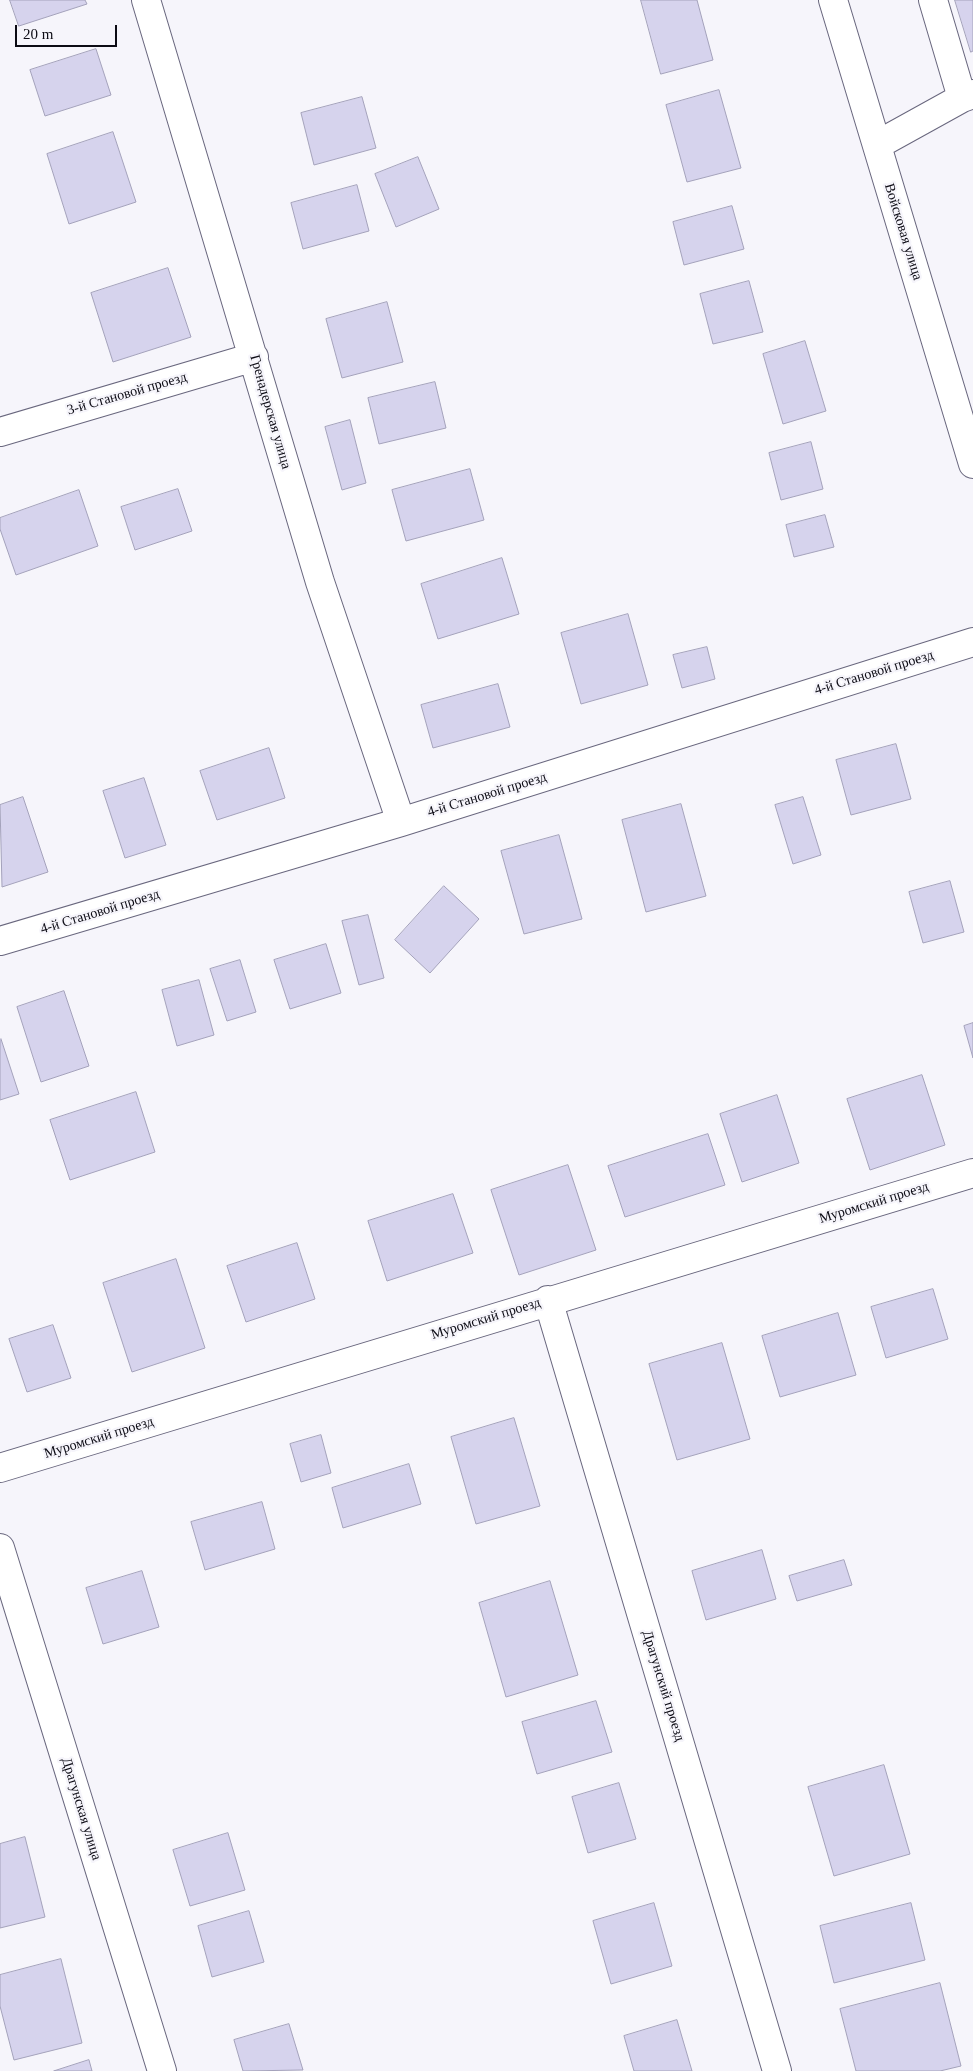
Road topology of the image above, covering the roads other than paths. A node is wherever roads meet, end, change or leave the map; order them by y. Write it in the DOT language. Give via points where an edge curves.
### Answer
graph roads {
  1 [pos="146,0"];
  2 [pos="833,0"];
  3 [pos="932,0"];
  4 [pos="967,96"];
  5 [pos="877,145"];
  6 [pos="254,357"];
  7 [pos="0,432"];
  8 [pos="973,464"];
  9 [pos="973,642"];
  10 [pos="401,822"];
  11 [pos="0,941"];
  12 [pos="973,1173"];
  13 [pos="548,1300"];
  14 [pos="0,1468"];
  15 [pos="0,1548"];
  16 [pos="162,2071"];
  17 [pos="777,2071"];
  1 -- 6 [label="street, Гренадерская улица"];
  2 -- 5 [label="street, Войсковая улица"];
  3 -- 4 [label="street"];
  4 -- 5 [label="street"];
  5 -- 8 [label="street, Войсковая улица"];
  6 -- 7 [label="street, 3-й Становой проезд"];
  6 -- 10 [label="street, Гренадерская улица" via="320,582"];
  9 -- 10 [label="street, 4-й Становой проезд"];
  10 -- 11 [label="street, 4-й Становой проезд"];
  12 -- 13 [label="street, Муромский проезд"];
  13 -- 14 [label="street, Муромский проезд"];
  13 -- 17 [label="street, Драгунский проезд"];
  15 -- 16 [label="street, Драгунская улица"];
}
